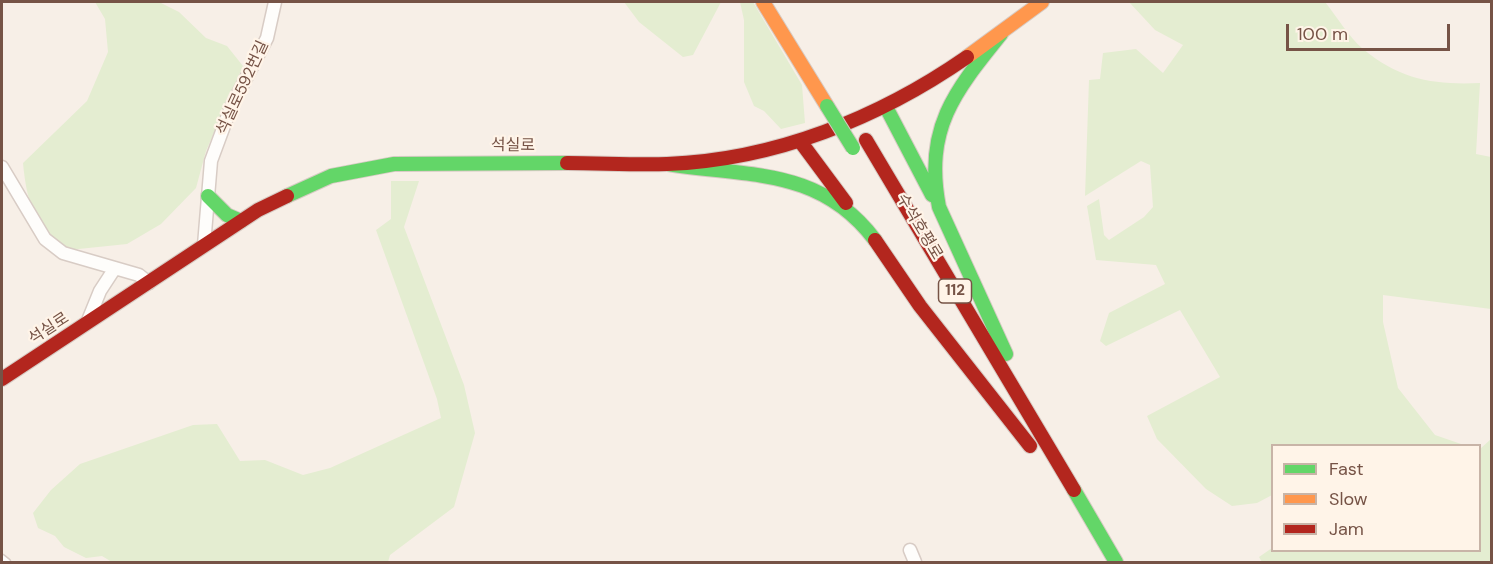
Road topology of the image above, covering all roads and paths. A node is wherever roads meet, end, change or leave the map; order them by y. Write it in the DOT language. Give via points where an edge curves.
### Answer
graph roads {
  1 [pos="275,2"];
  2 [pos="763,2"];
  3 [pos="1042,2"];
  4 [pos="1000,34"];
  5 [pos="822,70"];
  6 [pos="833,103"];
  7 [pos="886,107"];
  8 [pos="800,141"];
  9 [pos="856,153"];
  10 [pos="668,164"];
  11 [pos="2,166"];
  12 [pos="208,196"];
  13 [pos="939,206"];
  14 [pos="240,221"];
  15 [pos="860,222"];
  16 [pos="204,245"];
  17 [pos="115,268"];
  18 [pos="149,283"];
  19 [pos="87,324"];
  20 [pos="975,354"];
  21 [pos="2,379"];
  22 [pos="1044,441"];
  23 [pos="909,550"];
  24 [pos="2,558"];
  25 [pos="7,562"];
  26 [pos="915,562"];
  27 [pos="1116,562"];
  1 -- 12 [label="street, 석실로592번길" via="267,38 231,107 211,161"];
  2 -- 6 [label="main road, 수석호평로 / 112"];
  3 -- 4 [label="main road, 석실로"];
  4 -- 7 [label="main road, 석실로" via="928,84"];
  4 -- 13 [label="main road" via="955,92 939,130 933,156 933,184"];
  5 -- 6 [label="main road, 수석호평로 / 112"];
  6 -- 9 [label="main road, 수석호평로 / 112, bridge"];
  6 -- 22 [label="main road, 수석호평로 / 112" via="866,140"];
  7 -- 8 [label="main road, 석실로"];
  7 -- 13 [label="main road"];
  8 -- 10 [label="main road, 석실로" via="733,158"];
  8 -- 15 [label="main road"];
  10 -- 14 [label="main road, 석실로" via="394,164 331,176"];
  10 -- 15 [label="main road" via="704,171 758,172 799,184 832,198"];
  11 -- 17 [label="street" via="45,239 63,253"];
  12 -- 14 [label="main road" via="227,215"];
  12 -- 16 [label="street, 석실로592번길"];
  13 -- 22 [label="main road"];
  14 -- 16 [label="main road, 석실로"];
  15 -- 20 [label="main road" via="1033,451"];
  16 -- 18 [label="main road, 석실로"];
  17 -- 18 [label="street" via="139,275"];
  17 -- 19 [label="street" via="100,291"];
  18 -- 19 [label="main road, 석실로"];
  19 -- 21 [label="main road, 석실로"];
  22 -- 27 [label="main road, 수석호평로 / 112"];
  23 -- 26 [label="street"];
  24 -- 25 [label="lane"];
}
